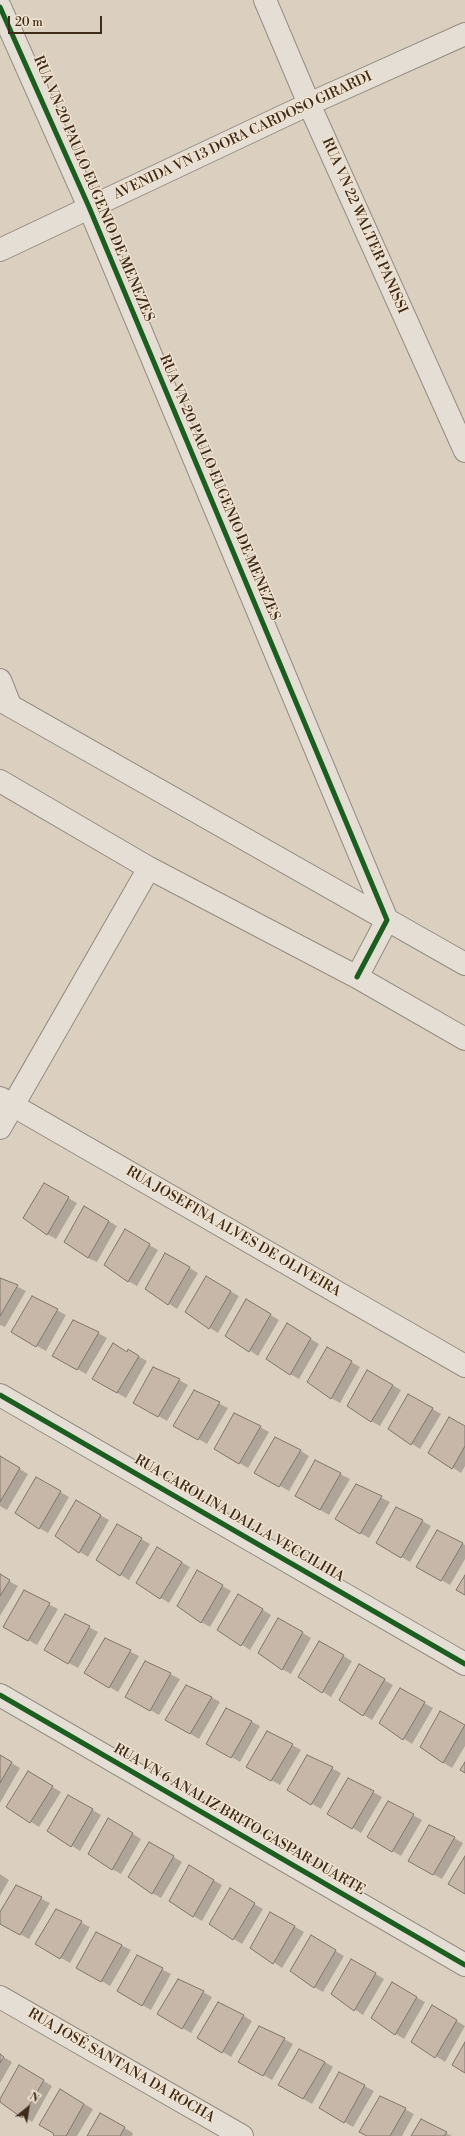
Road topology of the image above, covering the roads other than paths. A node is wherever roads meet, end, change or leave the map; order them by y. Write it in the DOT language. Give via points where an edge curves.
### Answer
graph roads {
  1 [pos="264,0"];
  2 [pos="0,7"];
  3 [pos="465,34"];
  4 [pos="309,104"];
  5 [pos="89,207"];
  6 [pos="0,250"];
  7 [pos="465,451"];
  8 [pos="0,680"];
  9 [pos="5,702"];
  10 [pos="0,781"];
  11 [pos="149,868"];
  12 [pos="387,920"];
  13 [pos="465,964"];
  14 [pos="357,978"];
  15 [pos="465,1039"];
  16 [pos="7,1102"];
  17 [pos="0,1128"];
  18 [pos="465,1366"];
  19 [pos="0,1394"];
  20 [pos="465,1664"];
  21 [pos="0,1695"];
  22 [pos="465,1966"];
  23 [pos="0,1997"];
  24 [pos="242,2136"];
  1 -- 4 [label="street, RUA VN 22 WALTER PANISSI"];
  2 -- 5 [label="street, RUA VN 20 PAULO EUGENIO DE MENEZES"];
  3 -- 4 [label="street, AVENIDA VN 13 DORA CARDOSO GIRARDI"];
  4 -- 5 [label="street, AVENIDA VN 13 DORA CARDOSO GIRARDI"];
  4 -- 7 [label="street, RUA VN 22 WALTER PANISSI"];
  5 -- 6 [label="street, AVENIDA VN 13 DORA CARDOSO GIRARDI"];
  5 -- 12 [label="street, RUA VN 20 PAULO EUGENIO DE MENEZES"];
  8 -- 9 [label="street"];
  9 -- 12 [label="street"];
  10 -- 11 [label="street"];
  11 -- 14 [label="street"];
  11 -- 16 [label="street"];
  12 -- 13 [label="street"];
  12 -- 14 [label="street"];
  14 -- 15 [label="street"];
  16 -- 17 [label="street"];
  16 -- 18 [label="street, RUA JOSEFINA ALVES DE OLIVEIRA"];
  19 -- 20 [label="street, RUA CAROLINA DALLA VECCILHIA"];
  21 -- 22 [label="street, RUA VN 6 ANALIZ BRITO GASPAR DUARTE"];
  23 -- 24 [label="street, RUA JOSÉ SANTANA DA ROCHA"];
}
